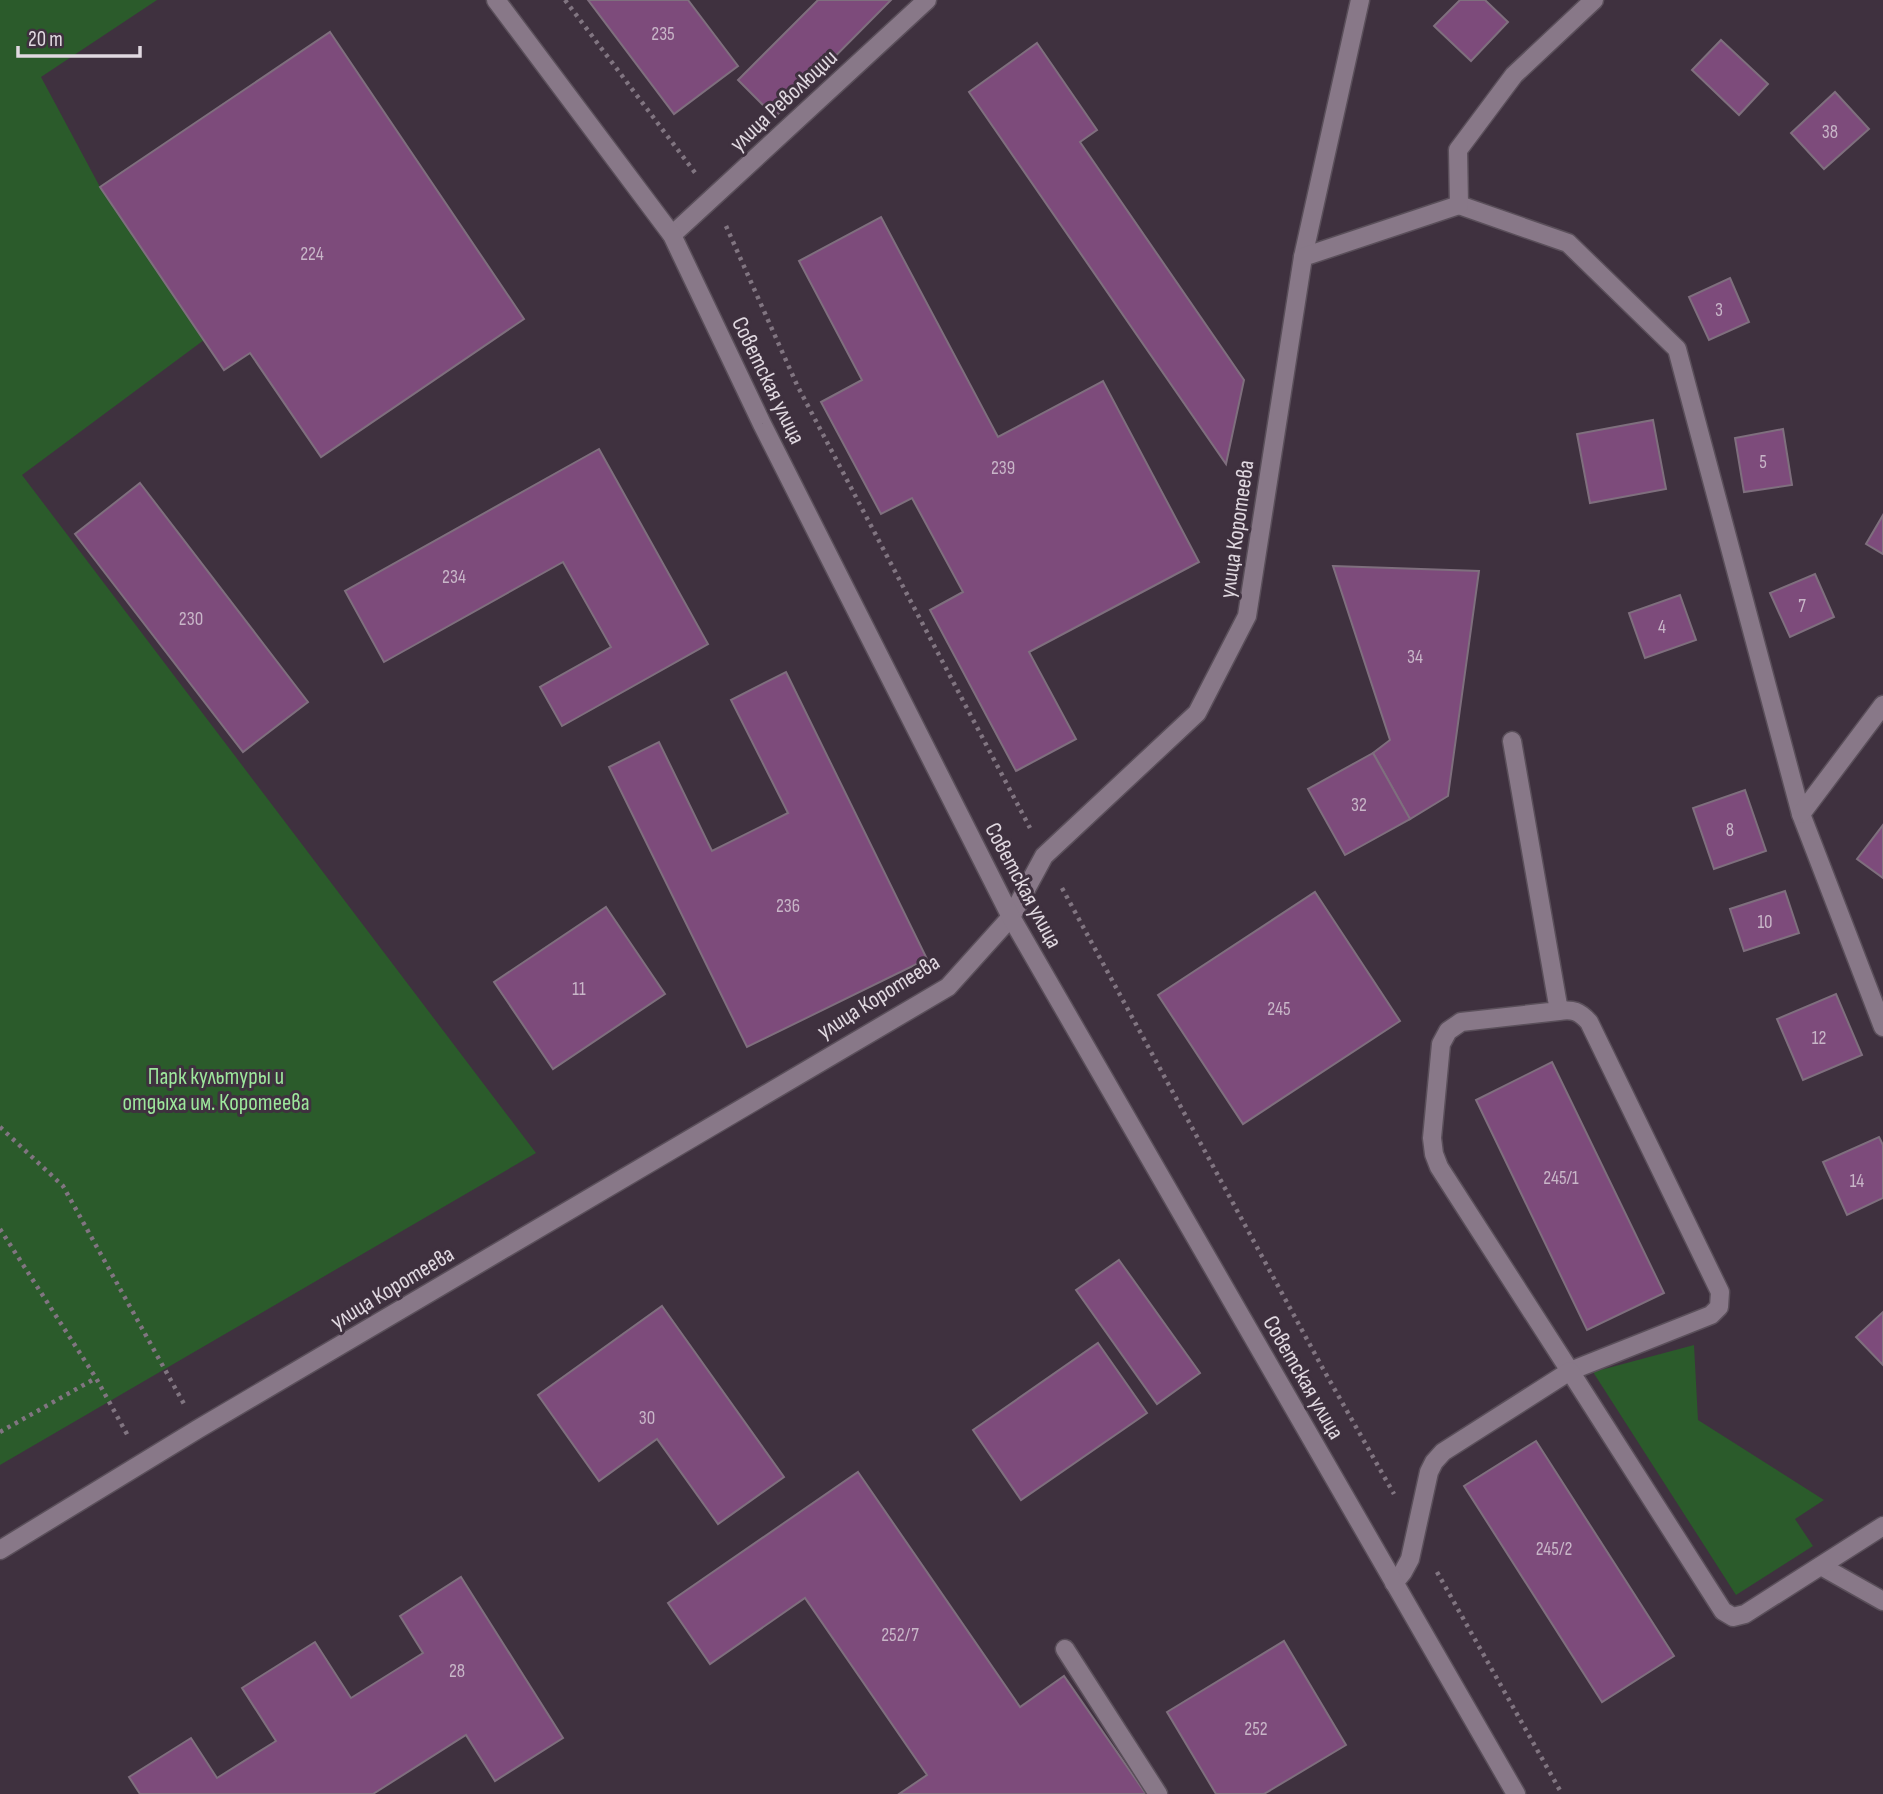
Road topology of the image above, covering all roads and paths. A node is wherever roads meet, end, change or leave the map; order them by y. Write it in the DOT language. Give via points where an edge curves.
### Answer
graph roads {
  1 [pos="496,0"];
  2 [pos="565,0"];
  3 [pos="927,0"];
  4 [pos="1360,0"];
  5 [pos="1594,0"];
  6 [pos="713,197"];
  7 [pos="1459,205"];
  8 [pos="672,235"];
  9 [pos="1303,257"];
  10 [pos="1883,705"];
  11 [pos="1512,741"];
  12 [pos="1801,814"];
  13 [pos="1044,856"];
  14 [pos="1011,917"];
  15 [pos="1559,1011"];
  16 [pos="1883,1027"];
  17 [pos="0,1127"];
  18 [pos="0,1228"];
  19 [pos="1570,1371"];
  20 [pos="96,1378"];
  21 [pos="198,1429"];
  22 [pos="0,1432"];
  23 [pos="144,1464"];
  24 [pos="1883,1526"];
  25 [pos="1416,1533"];
  26 [pos="0,1550"];
  27 [pos="1821,1566"];
  28 [pos="1394,1583"];
  29 [pos="1883,1601"];
  30 [pos="1065,1650"];
  31 [pos="1158,1794"];
  32 [pos="1516,1794"];
  33 [pos="1562,1794"];
  1 -- 8 [label="street, Советская улица"];
  2 -- 6 [label="path"];
  3 -- 6 [label="street, улица Революции"];
  4 -- 9 [label="street, улица Коротеева"];
  5 -- 7 [label="street" via="1514,75 1458,150"];
  6 -- 8 [label="street, улица Революции"];
  6 -- 13 [label="path" via="797,385"];
  7 -- 9 [label="street"];
  7 -- 12 [label="street" via="1568,243 1677,349"];
  8 -- 14 [label="street, Советская улица" via="762,424"];
  9 -- 13 [label="street, улица Коротеева" via="1247,616 1197,713"];
  10 -- 12 [label="street"];
  11 -- 15 [label="street"];
  12 -- 16 [label="street"];
  13 -- 14 [label="street, улица Коротеева"];
  13 -- 25 [label="path"];
  14 -- 21 [label="street, улица Коротеева" via="948,986"];
  14 -- 28 [label="street, Советская улица"];
  15 -- 19 [label="street" via="1461,1022 1448,1031 1441,1044 1432,1138 1439,1167"];
  15 -- 19 [label="street" via="1580,1012 1589,1022 1720,1292 1719,1307 1711,1315"];
  17 -- 21 [label="path" via="63,1186"];
  18 -- 20 [label="path"];
  19 -- 25 [label="street" via="1443,1452 1429,1472"];
  19 -- 27 [label="street" via="1723,1611 1733,1617 1745,1614"];
  20 -- 22 [label="path"];
  20 -- 23 [label="path"];
  21 -- 23 [label="street, улица Коротеева"];
  23 -- 26 [label="street, улица Коротеева"];
  24 -- 27 [label="street"];
  25 -- 28 [label="street" via="1407,1566"];
  25 -- 33 [label="path"];
  27 -- 29 [label="street"];
  28 -- 32 [label="street, Советская улица"];
  30 -- 31 [label="street"];
}
